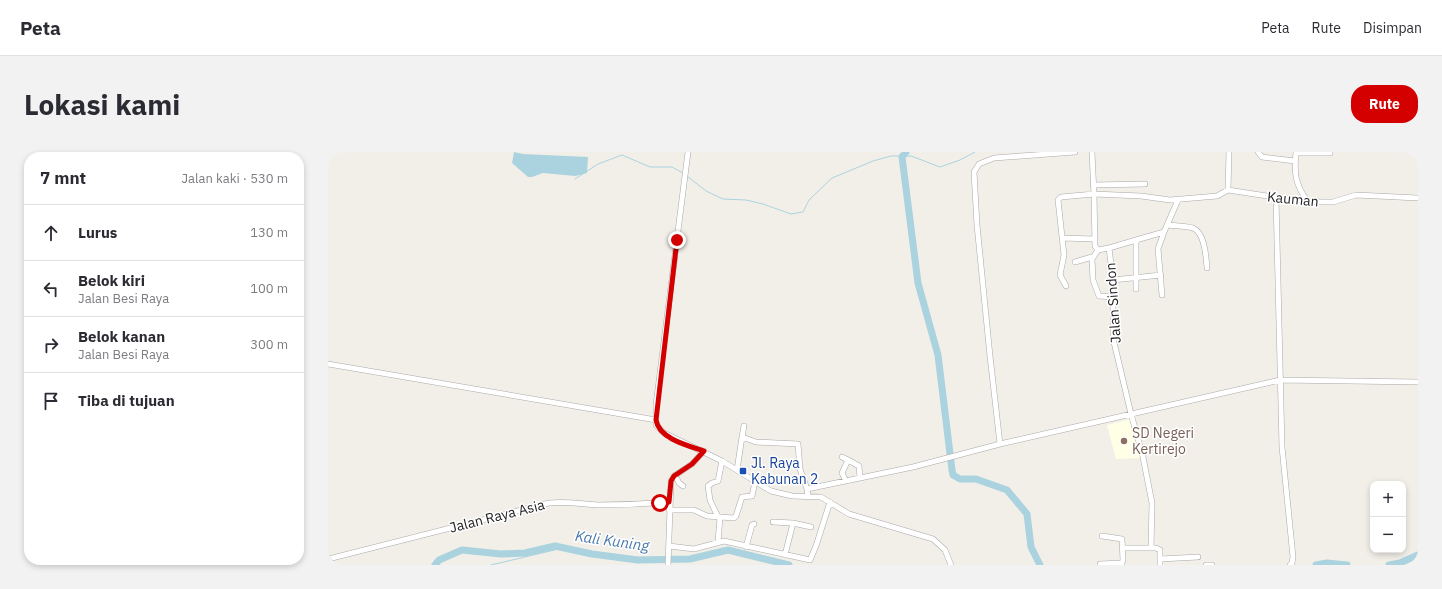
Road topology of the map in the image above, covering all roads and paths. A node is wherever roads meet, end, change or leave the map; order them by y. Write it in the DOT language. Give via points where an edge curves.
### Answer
graph roads {
  1 [pos="688,152"];
  2 [pos="1060,152"];
  3 [pos="1075,152"];
  4 [pos="1092,152"];
  5 [pos="1229,152"];
  6 [pos="1258,152"];
  7 [pos="1296,153"];
  8 [pos="1330,153"];
  9 [pos="1295,161"];
  10 [pos="1145,184"];
  11 [pos="1093,185"];
  12 [pos="1228,190"];
  13 [pos="1094,194"];
  14 [pos="1276,198"];
  15 [pos="1418,198"];
  16 [pos="1170,200"];
  17 [pos="1178,200"];
  18 [pos="1308,201"];
  19 [pos="1173,209"];
  20 [pos="1168,225"];
  21 [pos="1164,232"];
  22 [pos="1062,238"];
  23 [pos="1094,239"];
  24 [pos="1136,240"];
  25 [pos="1108,248"];
  26 [pos="1098,250"];
  27 [pos="1092,257"];
  28 [pos="1075,262"];
  29 [pos="1207,268"];
  30 [pos="1161,276"];
  31 [pos="1136,278"];
  32 [pos="1113,280"];
  33 [pos="1066,286"];
  34 [pos="1136,289"];
  35 [pos="1162,295"];
  36 [pos="1113,297"];
  37 [pos="328,364"];
  38 [pos="1280,380"];
  39 [pos="1418,382"];
  40 [pos="1131,414"];
  41 [pos="656,420"];
  42 [pos="744,426"];
  43 [pos="742,437"];
  44 [pos="1000,444"];
  45 [pos="704,451"];
  46 [pos="842,457"];
  47 [pos="722,460"];
  48 [pos="848,460"];
  49 [pos="737,470"];
  50 [pos="676,475"];
  51 [pos="860,478"];
  52 [pos="846,481"];
  53 [pos="755,482"];
  54 [pos="683,486"];
  55 [pos="807,489"];
  56 [pos="808,496"];
  57 [pos="669,502"];
  58 [pos="830,502"];
  59 [pos="669,510"];
  60 [pos="719,518"];
  61 [pos="773,522"];
  62 [pos="793,522"];
  63 [pos="754,524"];
  64 [pos="811,527"];
  65 [pos="1102,536"];
  66 [pos="718,542"];
  67 [pos="669,546"];
  68 [pos="746,547"];
  69 [pos="1123,548"];
  70 [pos="1151,548"];
  71 [pos="785,555"];
  72 [pos="1198,557"];
  73 [pos="328,559"];
  74 [pos="1160,562"];
  75 [pos="1100,564"];
  76 [pos="668,565"];
  77 [pos="951,565"];
  78 [pos="1206,565"];
  79 [pos="1212,565"];
  80 [pos="1290,565"];
  1 -- 41 [label="street"];
  2 -- 3 [label="street"];
  2 -- 44 [label="street" via="994,158 979,164 974,172"];
  4 -- 11 [label="street, Jalan Sindon"];
  5 -- 12 [label="street"];
  6 -- 9 [label="street" via="1262,157"];
  7 -- 8 [label="street"];
  7 -- 9 [label="street"];
  9 -- 18 [label="street" via="1298,187"];
  10 -- 11 [label="street"];
  11 -- 13 [label="street, Jalan Sindon"];
  12 -- 14 [label="street, Kauman"];
  12 -- 17 [label="street, Kauman" via="1217,196"];
  13 -- 16 [label="street"];
  13 -- 22 [label="street" via="1058,198"];
  13 -- 23 [label="street, Jalan Sindon"];
  14 -- 18 [label="street, Kauman"];
  14 -- 38 [label="street"];
  15 -- 18 [label="street, Kauman" via="1356,195 1333,202"];
  16 -- 17 [label="street, Kauman"];
  16 -- 19 [label="street"];
  17 -- 19 [label="street"];
  19 -- 20 [label="street"];
  20 -- 21 [label="street"];
  20 -- 29 [label="street" via="1191,228 1198,232 1206,252"];
  21 -- 24 [label="street"];
  21 -- 30 [label="street" via="1158,249"];
  22 -- 23 [label="street"];
  22 -- 33 [label="street" via="1063,259 1060,275"];
  23 -- 26 [label="street, Jalan Sindon" via="1095,248"];
  24 -- 25 [label="street"];
  24 -- 31 [label="street, Jalan Sindon"];
  25 -- 26 [label="street, Jalan Sindon"];
  25 -- 32 [label="street, Jalan Sindon"];
  26 -- 27 [label="street"];
  27 -- 28 [label="street"];
  27 -- 36 [label="street" via="1093,280 1099,296"];
  30 -- 31 [label="street"];
  30 -- 35 [label="street"];
  31 -- 32 [label="street"];
  31 -- 34 [label="street, Jalan Sindon"];
  32 -- 36 [label="street, Jalan Sindon"];
  36 -- 40 [label="street, Jalan Sindon" via="1113,338"];
  37 -- 41 [label="street"];
  38 -- 39 [label="street"];
  38 -- 40 [label="street"];
  38 -- 80 [label="street" via="1282,447 1293,558"];
  40 -- 44 [label="street"];
  40 -- 70 [label="street, Jalan Sindon" via="1152,503"];
  41 -- 45 [label="street" via="656,425 664,433"];
  42 -- 43 [label="street"];
  43 -- 49 [label="street"];
  43 -- 55 [label="street" via="756,442 798,444 800,469"];
  44 -- 51 [label="street" via="943,460"];
  45 -- 47 [label="street"];
  45 -- 50 [label="street" via="692,464"];
  46 -- 48 [label="street"];
  47 -- 49 [label="street"];
  47 -- 60 [label="street" via="718,481 708,486 710,500"];
  48 -- 51 [label="street" via="860,466"];
  48 -- 52 [label="street" via="842,473"];
  49 -- 53 [label="street"];
  50 -- 54 [label="street"];
  50 -- 57 [label="street" via="671,481"];
  51 -- 52 [label="street"];
  52 -- 55 [label="street"];
  53 -- 56 [label="street" via="777,493"];
  53 -- 60 [label="street" via="752,496 741,498 735,518"];
  55 -- 56 [label="street"];
  56 -- 58 [label="street" via="821,497"];
  57 -- 59 [label="street"];
  57 -- 73 [label="street, Jalan Raya Asia" via="622,505 564,501 548,503"];
  58 -- 71 [label="street" via="811,559"];
  58 -- 77 [label="street" via="849,514 933,539 945,550"];
  59 -- 60 [label="street" via="694,510"];
  59 -- 67 [label="street"];
  60 -- 66 [label="street"];
  61 -- 62 [label="street"];
  62 -- 64 [label="street"];
  62 -- 71 [label="street"];
  63 -- 68 [label="street"];
  65 -- 69 [label="street" via="1120,538"];
  66 -- 67 [label="street" via="694,549"];
  66 -- 68 [label="street" via="728,541"];
  67 -- 76 [label="street"];
  68 -- 71 [label="street"];
  69 -- 70 [label="street"];
  69 -- 75 [label="street" via="1122,563"];
  70 -- 74 [label="street" via="1160,550"];
  72 -- 74 [label="street"];
  78 -- 79 [label="street"];
}
